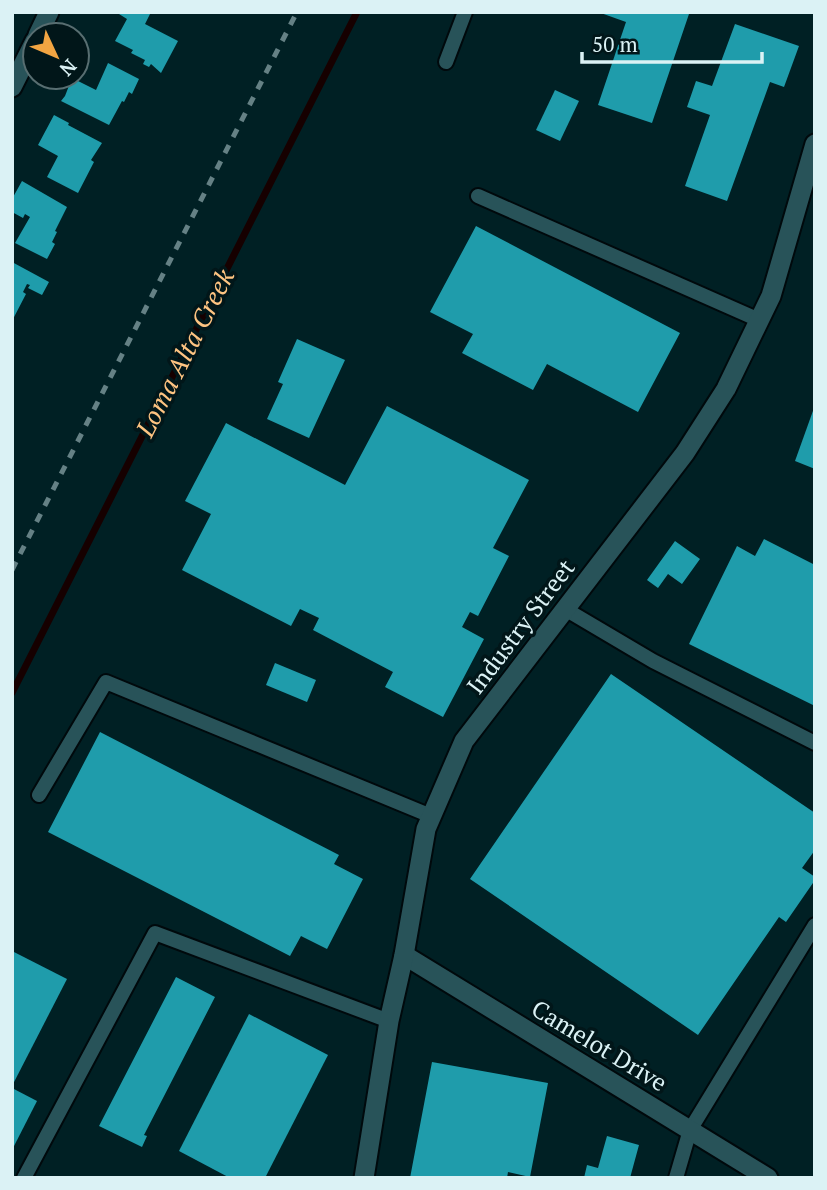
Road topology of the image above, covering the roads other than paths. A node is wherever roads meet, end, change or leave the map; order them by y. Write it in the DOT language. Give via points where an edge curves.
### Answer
graph roads {
  1 [pos="465,12"];
  2 [pos="446,62"];
  3 [pos="21,69"];
  4 [pos="12,87"];
  5 [pos="815,144"];
  6 [pos="478,196"];
  7 [pos="807,198"];
  8 [pos="759,320"];
  9 [pos="565,609"];
  10 [pos="815,743"];
  11 [pos="39,795"];
  12 [pos="432,816"];
  13 [pos="815,925"];
  14 [pos="404,955"];
  15 [pos="389,1021"];
  16 [pos="690,1130"];
  17 [pos="24,1178"];
  18 [pos="364,1178"];
  19 [pos="676,1178"];
  20 [pos="768,1178"];
  1 -- 2 [label="lane"];
  3 -- 4 [label="street"];
  5 -- 7 [label="street, Industry Street"];
  6 -- 8 [label="lane"];
  7 -- 8 [label="street, Industry Street"];
  8 -- 9 [label="street, Industry Street" via="726,388 685,453"];
  9 -- 10 [label="lane" via="653,661"];
  9 -- 12 [label="street, Industry Street" via="464,741"];
  11 -- 12 [label="lane" via="106,682"];
  12 -- 14 [label="street, Industry Street"];
  13 -- 16 [label="lane"];
  14 -- 15 [label="street, Industry Street"];
  14 -- 16 [label="street, Camelot Drive"];
  15 -- 17 [label="lane" via="155,933"];
  15 -- 18 [label="street, Industry Street"];
  16 -- 19 [label="lane"];
  16 -- 20 [label="street, Camelot Drive"];
}
